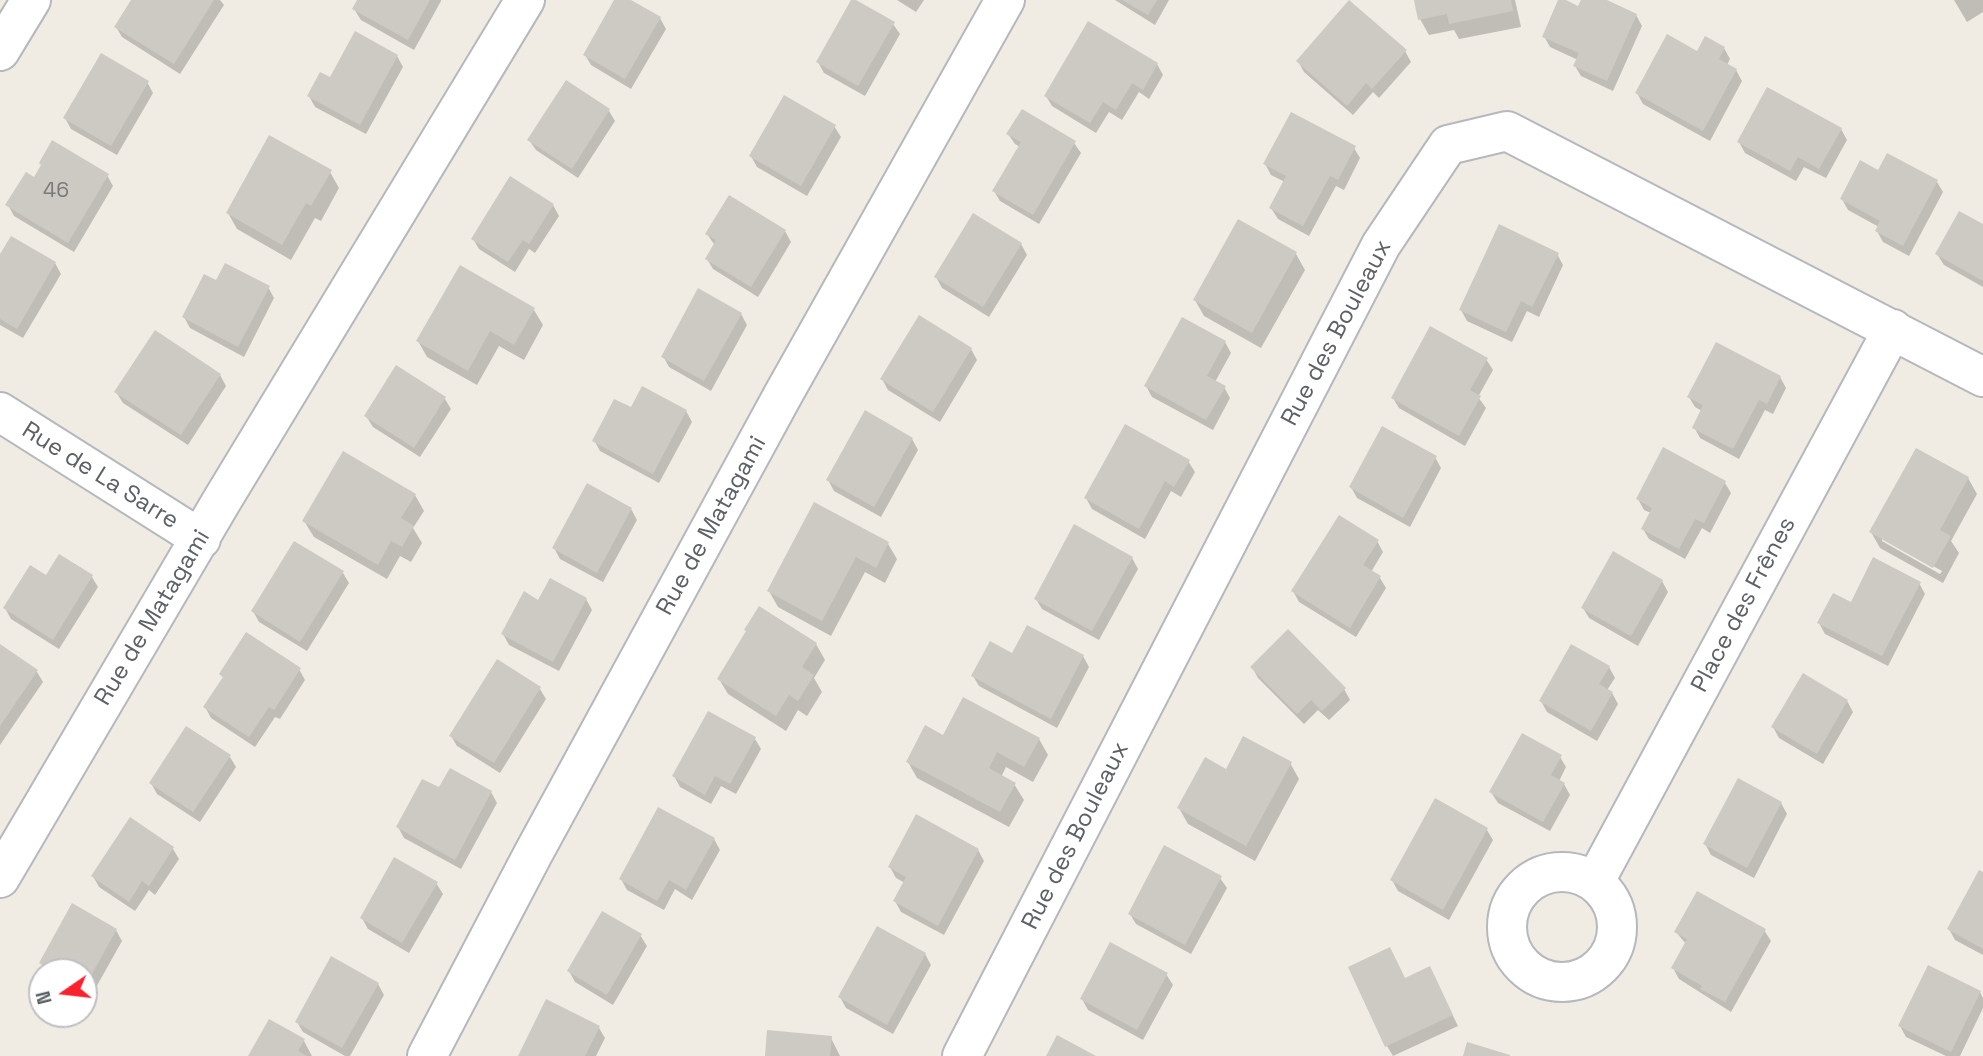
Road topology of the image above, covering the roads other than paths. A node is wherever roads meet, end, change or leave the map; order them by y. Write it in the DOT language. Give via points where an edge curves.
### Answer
graph roads {
  1 [pos="31,0"];
  2 [pos="525,0"];
  3 [pos="1005,0"];
  4 [pos="0,51"];
  5 [pos="1893,329"];
  6 [pos="1983,377"];
  7 [pos="0,412"];
  8 [pos="201,539"];
  9 [pos="0,877"];
  10 [pos="1595,881"];
  11 [pos="428,1056"];
  12 [pos="962,1056"];
  1 -- 4 [label="street"];
  2 -- 8 [label="street, Rue de Matagami"];
  3 -- 11 [label="street, Rue de Matagami" via="784,393"];
  5 -- 6 [label="street, Rue des Bouleaux"];
  5 -- 10 [label="street, Place des Frênes"];
  5 -- 12 [label="street, Rue des Bouleaux" via="1507,131 1448,145 1381,245"];
  7 -- 8 [label="street, Rue de La Sarre"];
  8 -- 9 [label="street, Rue de Matagami"];
}
